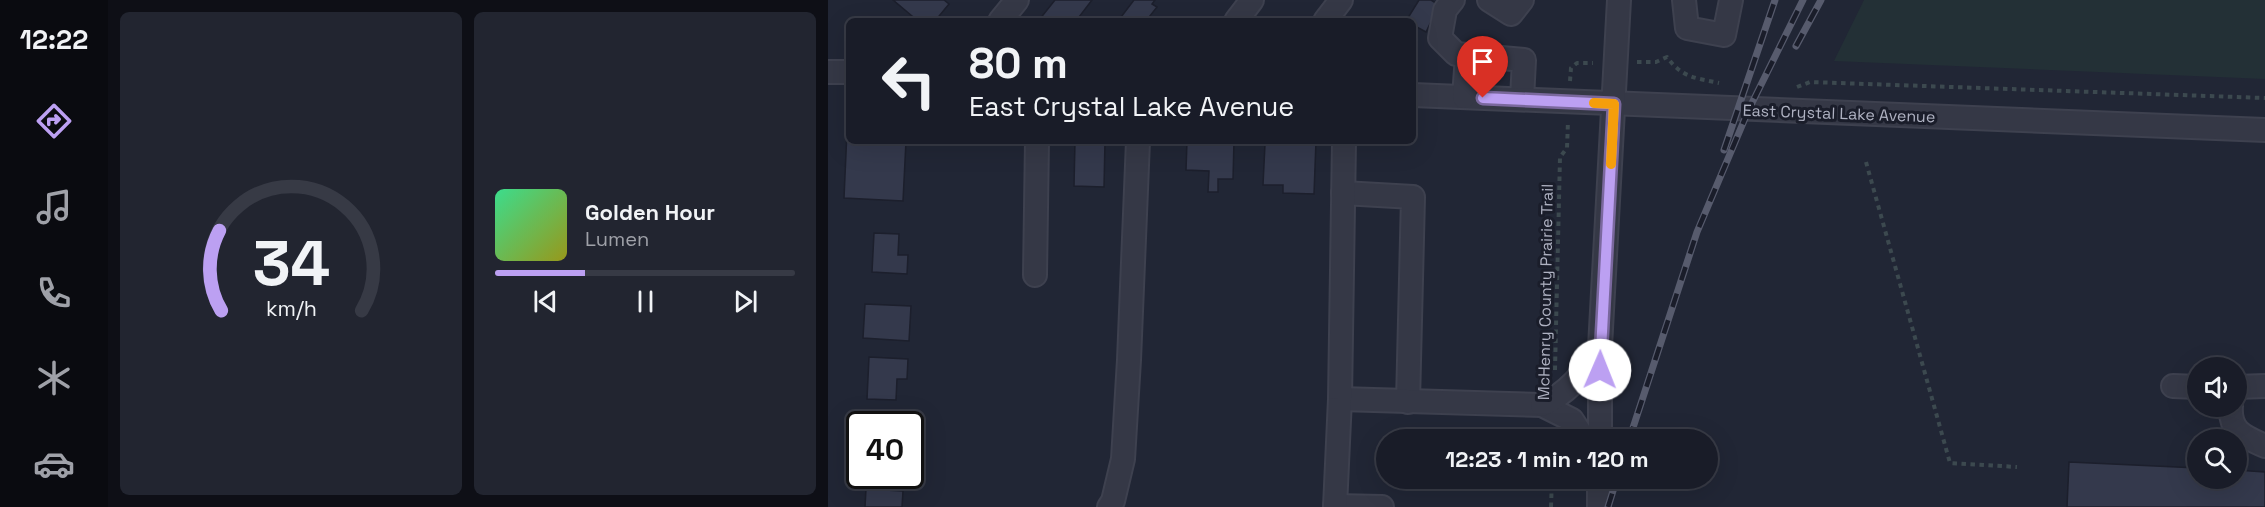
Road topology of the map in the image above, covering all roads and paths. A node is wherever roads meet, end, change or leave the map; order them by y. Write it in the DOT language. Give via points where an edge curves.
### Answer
graph roads {
  1 [pos="1017,0"];
  2 [pos="1252,0"];
  3 [pos="1341,0"];
  4 [pos="1453,0"];
  5 [pos="1488,0"];
  6 [pos="1522,0"];
  7 [pos="1599,0"];
  8 [pos="1684,0"];
  9 [pos="1731,0"];
  10 [pos="1619,8"];
  11 [pos="1002,18"];
  12 [pos="1238,18"];
  13 [pos="1327,18"];
  14 [pos="1467,56"];
  15 [pos="1656,62"];
  16 [pos="1577,63"];
  17 [pos="1570,68"];
  18 [pos="828,72"];
  19 [pos="846,72"];
  20 [pos="1720,84"];
  21 [pos="1795,89"];
  22 [pos="1416,95"];
  23 [pos="1464,97"];
  24 [pos="2265,98"];
  25 [pos="1522,99"];
  26 [pos="1614,104"];
  27 [pos="2265,130"];
  28 [pos="1037,144"];
  29 [pos="1138,144"];
  30 [pos="1344,144"];
  31 [pos="1567,148"];
  32 [pos="1866,162"];
  33 [pos="1343,193"];
  34 [pos="1035,275"];
  35 [pos="1600,347"];
  36 [pos="2173,386"];
  37 [pos="2265,386"];
  38 [pos="2187,387"];
  39 [pos="2247,387"];
  40 [pos="1340,399"];
  41 [pos="1408,402"];
  42 [pos="1548,402"];
  43 [pos="2232,417"];
  44 [pos="1578,429"];
  45 [pos="1599,429"];
  46 [pos="2265,446"];
  47 [pos="2017,467"];
  48 [pos="1552,489"];
  49 [pos="1599,489"];
  50 [pos="1335,506"];
  51 [pos="1109,507"];
  52 [pos="1383,507"];
  53 [pos="1551,507"];
  54 [pos="1599,507"];
  1 -- 11 [label="street"];
  2 -- 12 [label="street"];
  3 -- 13 [label="street"];
  4 -- 14 [label="street" via="1445,10 1440,38 1456,54"];
  5 -- 6 [label="street" via="1512,14"];
  7 -- 10 [label="street"];
  8 -- 9 [label="street" via="1687,28 1724,35"];
  10 -- 26 [label="street"];
  14 -- 23 [label="street"];
  14 -- 25 [label="street" via="1524,60"];
  15 -- 20 [label="path" via="1667,57 1676,69 1691,77"];
  16 -- 17 [label="path"];
  18 -- 19 [label="street"];
  21 -- 24 [label="path" via="1810,82"];
  22 -- 23 [label="street, East Crystal Lake Avenue"];
  23 -- 25 [label="street, East Crystal Lake Avenue"];
  25 -- 26 [label="street, East Crystal Lake Avenue"];
  26 -- 27 [label="street, East Crystal Lake Avenue"];
  26 -- 35 [label="street"];
  28 -- 34 [label="street"];
  29 -- 51 [label="street" via="1123,459"];
  30 -- 33 [label="street"];
  31 -- 42 [label="path, McHenry County Prairie Trail" via="1560,157"];
  32 -- 47 [label="path" via="1950,463"];
  33 -- 40 [label="street"];
  33 -- 41 [label="street" via="1413,197"];
  35 -- 42 [label="street" via="1578,378"];
  35 -- 45 [label="street"];
  36 -- 38 [label="street"];
  37 -- 39 [label="street"];
  40 -- 41 [label="street"];
  40 -- 50 [label="street"];
  41 -- 42 [label="street"];
  42 -- 44 [label="street"];
  43 -- 46 [label="street" via="2239,434"];
  48 -- 53 [label="path"];
  49 -- 54 [label="street"];
  50 -- 52 [label="street"];
}
